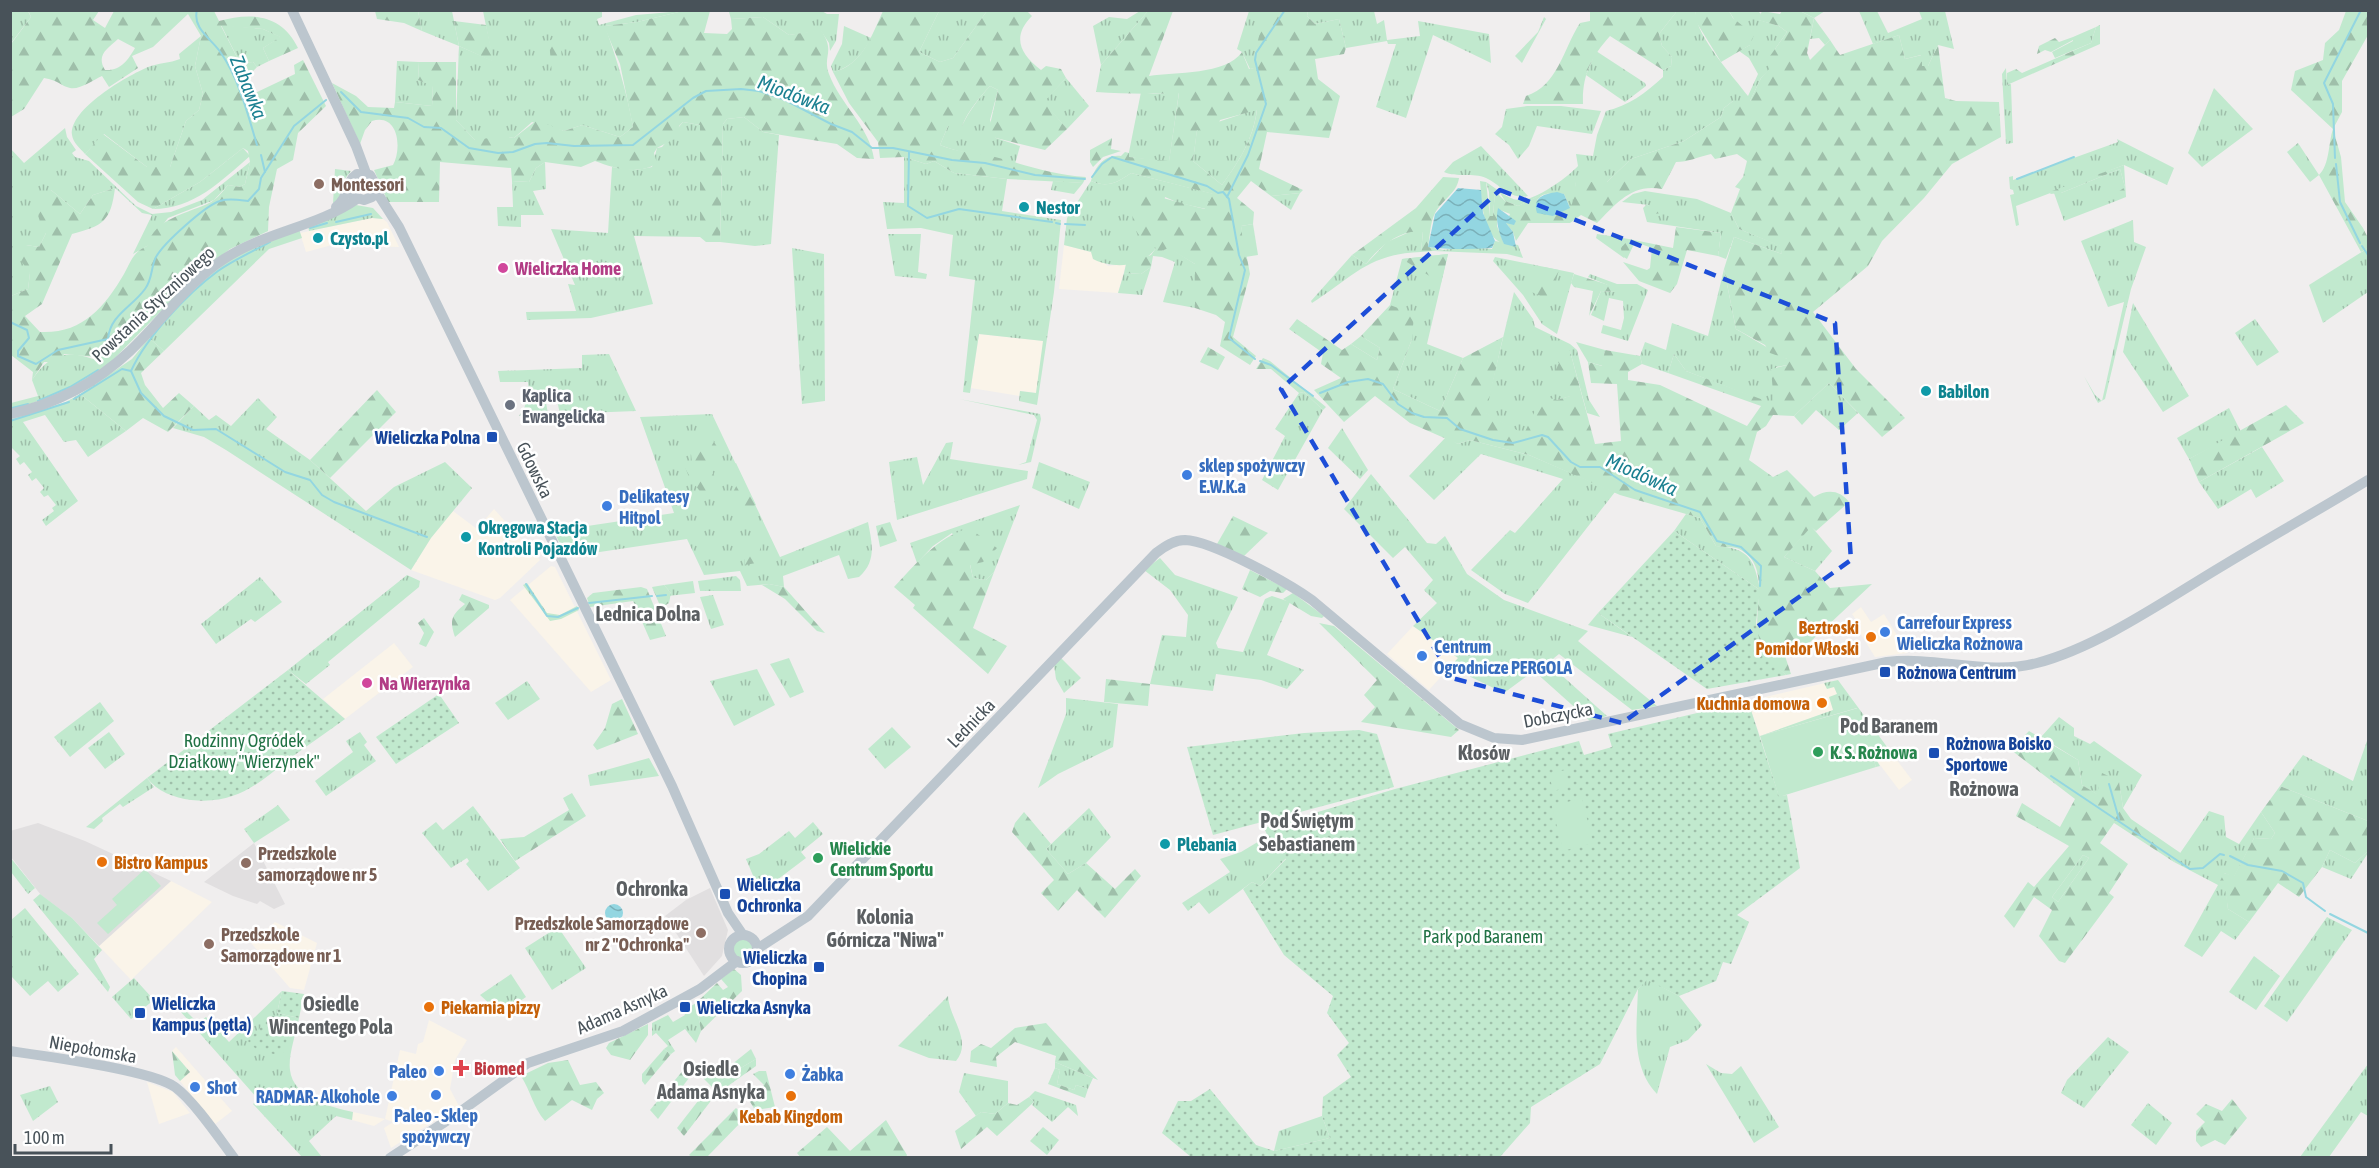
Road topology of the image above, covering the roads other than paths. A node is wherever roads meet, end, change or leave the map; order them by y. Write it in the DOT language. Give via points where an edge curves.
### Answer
graph roads {
  1 [pos="292,10"];
  2 [pos="351,135"];
  3 [pos="366,173"];
  4 [pos="354,175"];
  5 [pos="349,188"];
  6 [pos="376,191"];
  7 [pos="362,200"];
  8 [pos="319,218"];
  9 [pos="403,238"];
  10 [pos="10,414"];
  11 [pos="2368,480"];
  12 [pos="1181,540"];
  13 [pos="746,940"];
  14 [pos="733,957"];
  15 [pos="10,1051"];
  16 [pos="234,1158"];
  17 [pos="390,1158"];
  1 -- 2 [label="main road"];
  2 -- 3 [label="main road"];
  2 -- 4 [label="main road"];
  3 -- 4 [label="main road"];
  3 -- 6 [label="main road" via="374,178"];
  4 -- 5 [label="main road"];
  5 -- 7 [label="main road"];
  5 -- 8 [label="main road, Powstania Styczniowego" via="343,201"];
  6 -- 7 [label="main road"];
  6 -- 9 [label="main road, Gdowska"];
  7 -- 8 [label="main road, Powstania Styczniowego"];
  7 -- 9 [label="main road, Gdowska" via="386,214"];
  8 -- 10 [label="main road, Powstania Styczniowego" via="240,249 204,274 131,351 107,370 68,395"];
  9 -- 13 [label="main road, Gdowska" via="672,786 728,913"];
  11 -- 12 [label="main road, Dobczycka" via="2159,605 2061,655 2037,663 2007,668 1926,660 1864,667 1522,740 1474,732 1453,719 1301,592 1197,542"];
  12 -- 13 [label="main road, Lednicka" via="1156,553 802,921 784,931"];
  13 -- 14 [label="main road" via="729,946"];
  13 -- 14 [label="main road, Lednicka" via="751,960"];
  14 -- 17 [label="main road, Adama Asnyka" via="686,998 615,1035 528,1062"];
  15 -- 16 [label="main road, Niepołomska" via="141,1074 168,1083 181,1092"];
}
